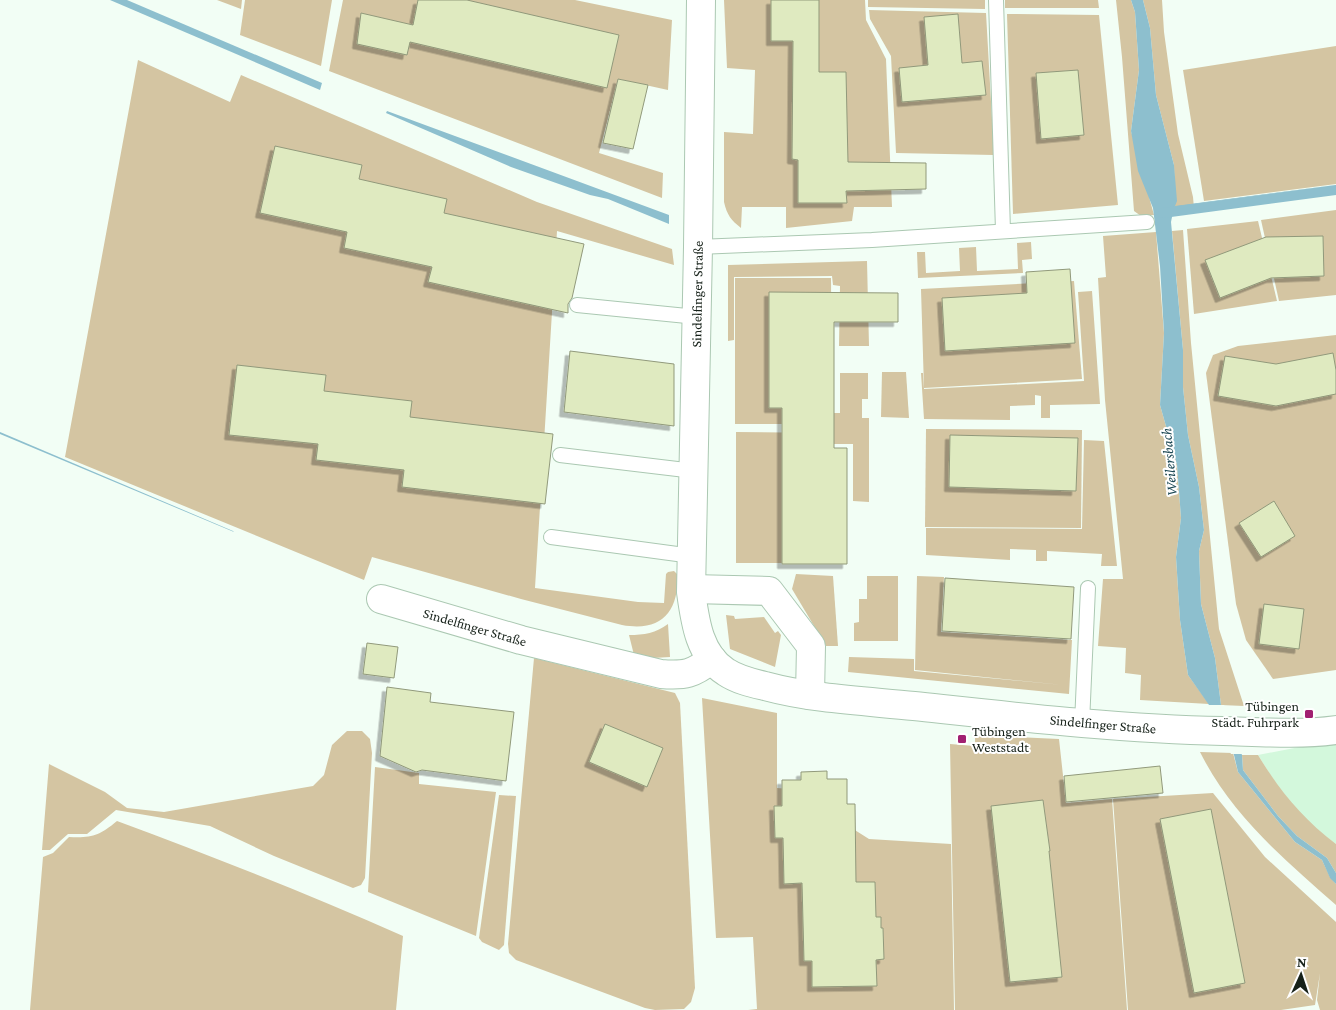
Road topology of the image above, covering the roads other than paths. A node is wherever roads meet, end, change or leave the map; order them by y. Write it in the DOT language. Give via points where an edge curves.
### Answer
graph roads {
  1 [pos="700,0"];
  2 [pos="996,0"];
  3 [pos="1147,222"];
  4 [pos="1003,232"];
  5 [pos="698,247"];
  6 [pos="577,304"];
  7 [pos="697,317"];
  8 [pos="560,455"];
  9 [pos="694,471"];
  10 [pos="552,537"];
  11 [pos="692,556"];
  12 [pos="1088,588"];
  13 [pos="692,589"];
  14 [pos="381,599"];
  15 [pos="712,660"];
  16 [pos="810,694"];
  17 [pos="1082,723"];
  18 [pos="1336,730"];
  1 -- 5 [label="street, Sindelfinger Straße"];
  2 -- 4 [label="lane"];
  3 -- 4 [label="lane"];
  4 -- 5 [label="lane"];
  5 -- 7 [label="street, Sindelfinger Straße"];
  6 -- 7 [label="lane"];
  7 -- 9 [label="street, Sindelfinger Straße"];
  8 -- 9 [label="lane"];
  9 -- 11 [label="street, Sindelfinger Straße"];
  10 -- 11 [label="lane"];
  11 -- 13 [label="street, Sindelfinger Straße"];
  12 -- 17 [label="lane"];
  13 -- 15 [label="street, Sindelfinger Straße" via="698,632"];
  13 -- 16 [label="street" via="769,591 811,646"];
  14 -- 15 [label="street, Sindelfinger Straße" via="521,640 662,674 679,676 693,673"];
  15 -- 16 [label="street, Sindelfinger Straße" via="727,673 744,681"];
  16 -- 17 [label="street, Sindelfinger Straße"];
  17 -- 18 [label="street, Sindelfinger Straße" via="1269,733"];
}
